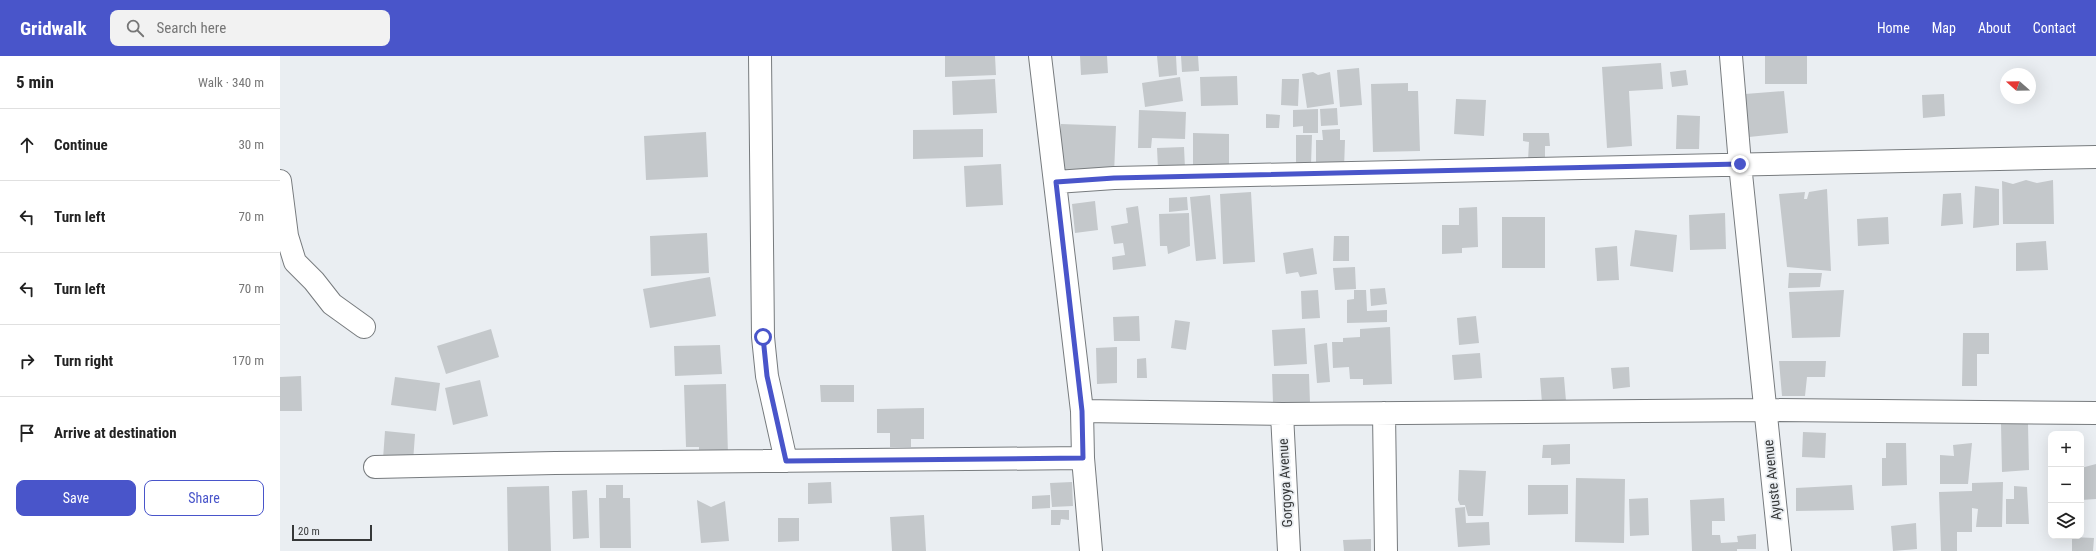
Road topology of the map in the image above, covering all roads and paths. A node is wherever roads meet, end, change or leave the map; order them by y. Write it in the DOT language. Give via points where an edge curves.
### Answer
graph roads {
  1 [pos="760,56"];
  2 [pos="1040,56"];
  3 [pos="1731,56"];
  4 [pos="2096,158"];
  5 [pos="1740,164"];
  6 [pos="280,181"];
  7 [pos="1056,182"];
  8 [pos="364,327"];
  9 [pos="1765,410"];
  10 [pos="1082,411"];
  11 [pos="1384,413"];
  12 [pos="2096,413"];
  13 [pos="1282,414"];
  14 [pos="1083,458"];
  15 [pos="786,461"];
  16 [pos="374,467"];
  17 [pos="1091,551"];
  18 [pos="1289,551"];
  19 [pos="1386,551"];
  20 [pos="1780,551"];
  1 -- 15 [label="street" via="762,330 767,376"];
  2 -- 7 [label="street"];
  3 -- 5 [label="street, Ayuste Avenue"];
  4 -- 5 [label="street"];
  5 -- 7 [label="street" via="1114,178"];
  5 -- 9 [label="street, Ayuste Avenue"];
  6 -- 8 [label="street" via="287,236 295,262 332,304"];
  7 -- 10 [label="street"];
  9 -- 11 [label="street"];
  9 -- 12 [label="street"];
  9 -- 20 [label="street, Ayuste Avenue"];
  10 -- 13 [label="street"];
  10 -- 14 [label="street"];
  11 -- 13 [label="street"];
  11 -- 19 [label="street"];
  13 -- 18 [label="street, Gorgoya Avenue"];
  14 -- 15 [label="street"];
  14 -- 17 [label="street"];
  15 -- 16 [label="street"];
}
